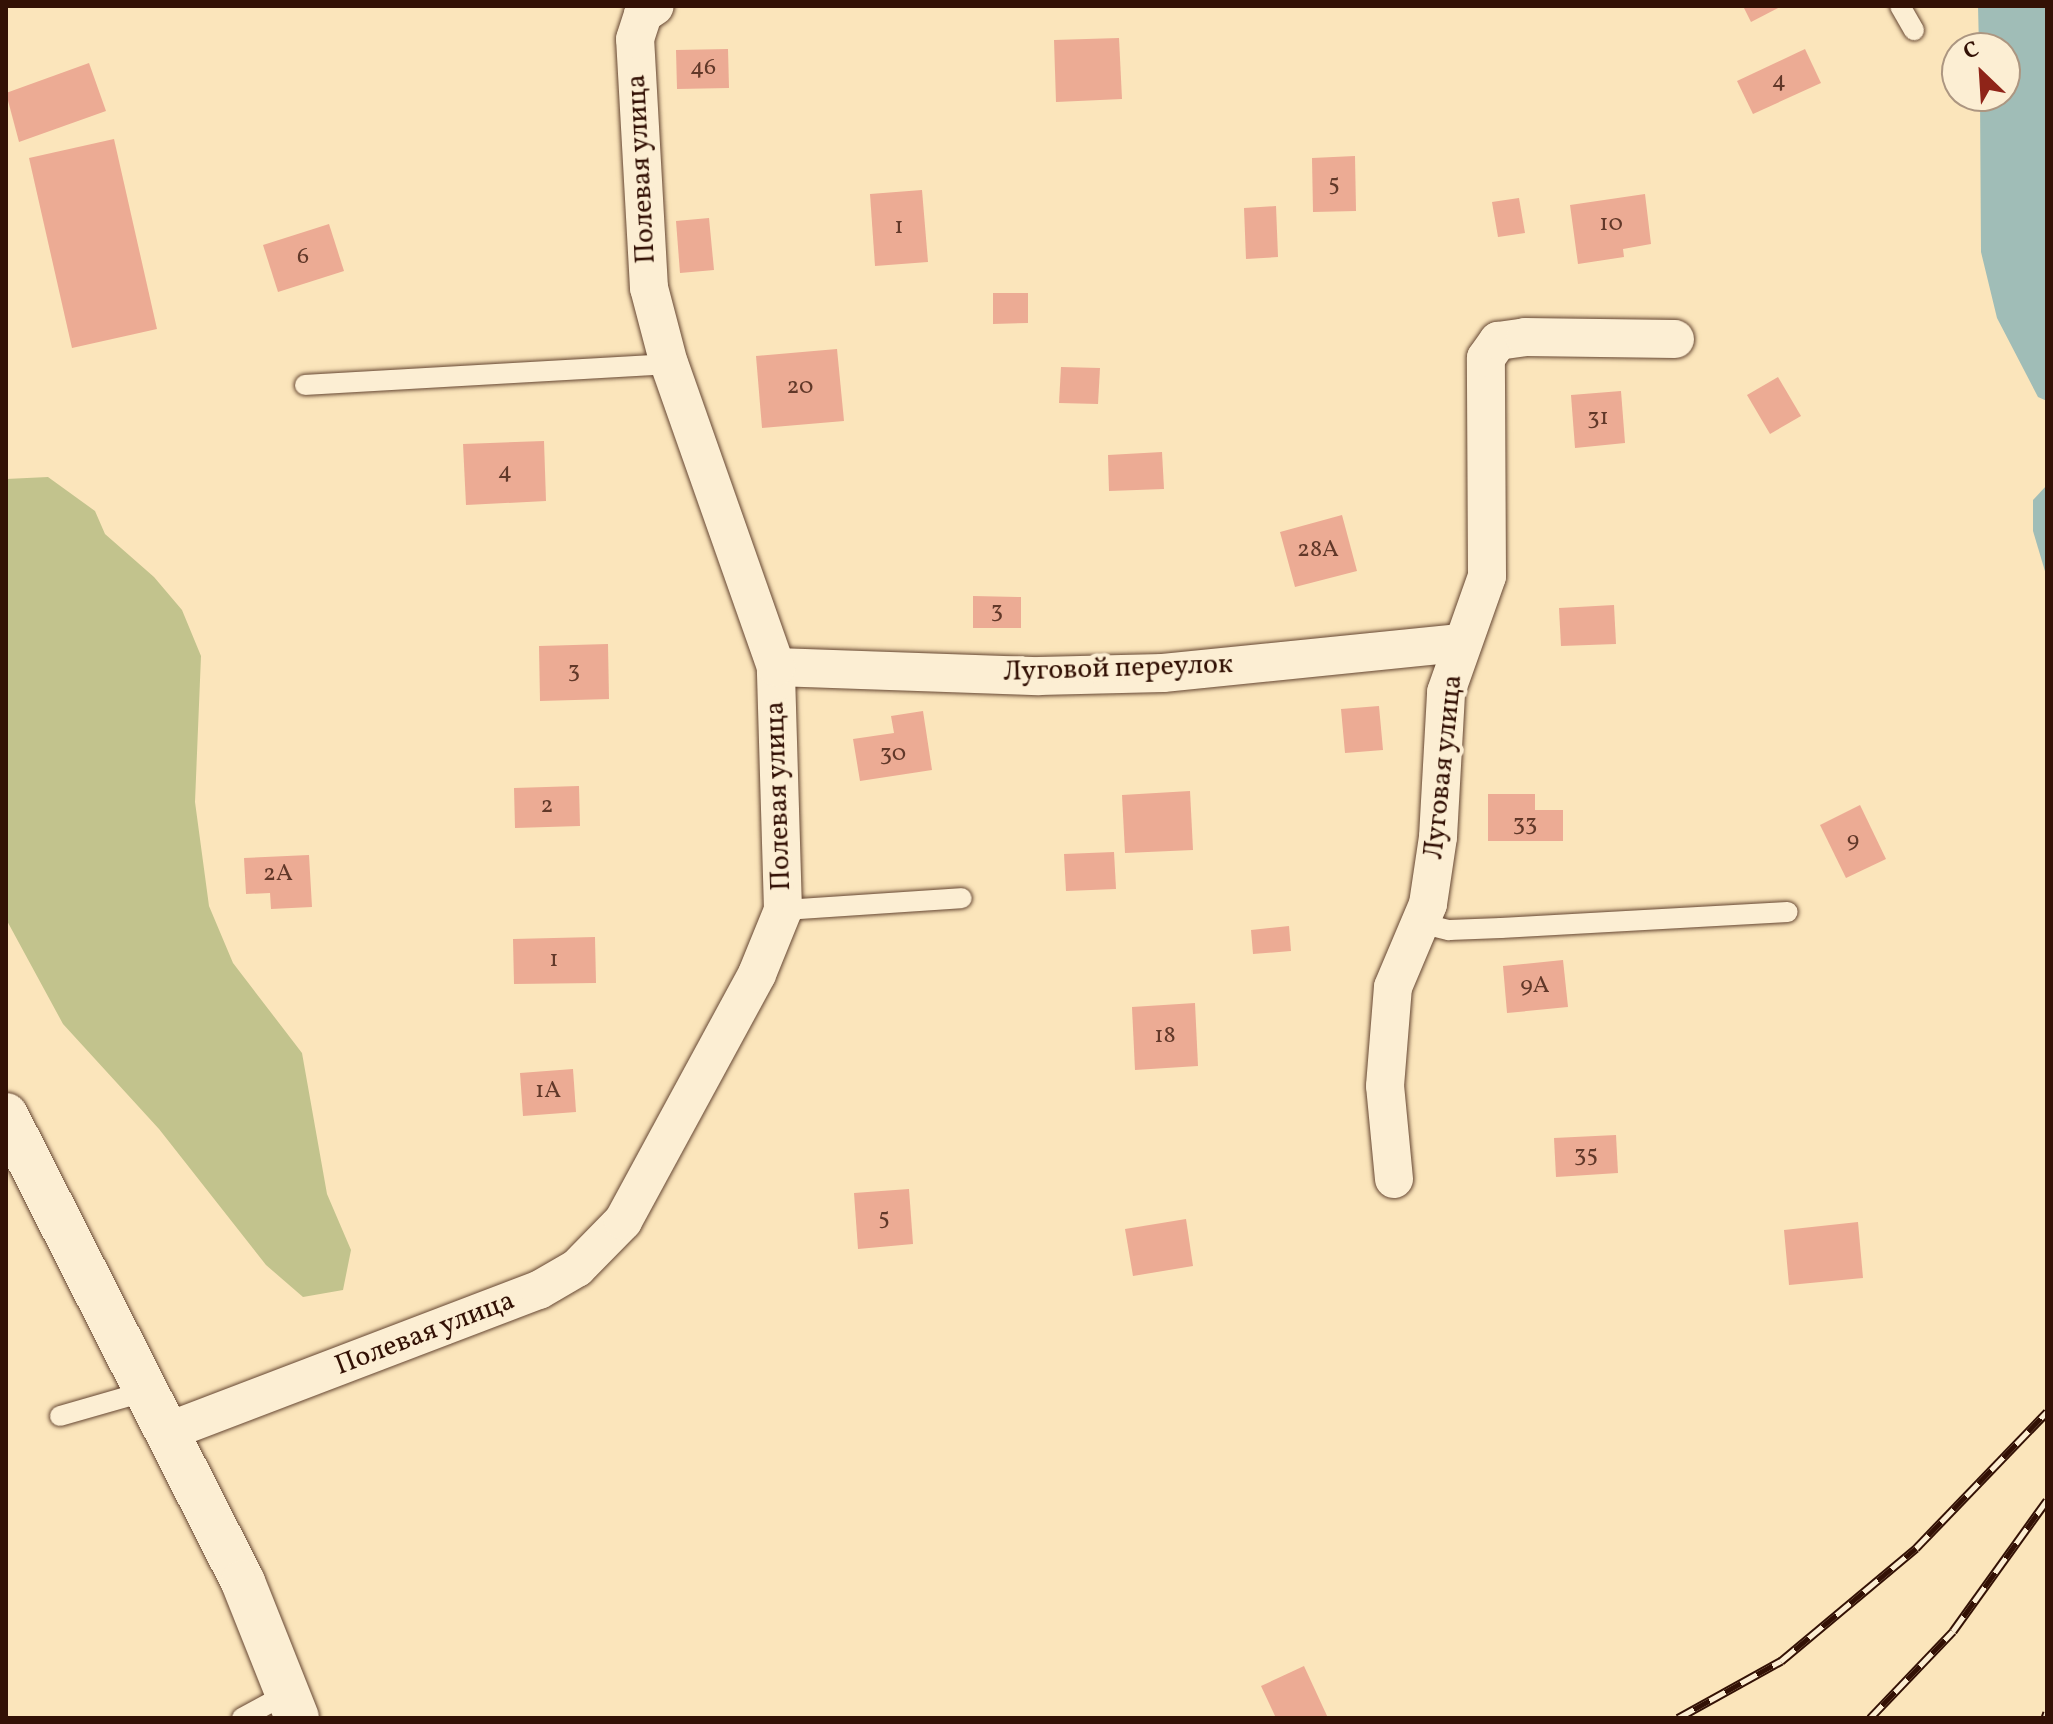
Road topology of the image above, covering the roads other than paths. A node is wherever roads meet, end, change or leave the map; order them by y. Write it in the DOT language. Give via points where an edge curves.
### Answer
graph roads {
  1 [pos="655,6"];
  2 [pos="1900,6"];
  3 [pos="1914,30"];
  4 [pos="1675,339"];
  5 [pos="669,364"];
  6 [pos="305,385"];
  7 [pos="1460,643"];
  8 [pos="776,667"];
  9 [pos="962,898"];
  10 [pos="783,910"];
  11 [pos="1788,912"];
  12 [pos="1420,923"];
  13 [pos="6,1115"];
  14 [pos="1394,1179"];
  15 [pos="147,1391"];
  16 [pos="60,1416"];
  17 [pos="169,1431"];
  18 [pos="293,1706"];
  19 [pos="242,1718"];
  1 -- 5 [label="street, Полевая улица" via="643,14 635,39 649,288"];
  2 -- 3 [label="lane"];
  4 -- 7 [label="street, Луговая улица" via="1525,337 1498,341 1492,349 1486,358 1487,576"];
  5 -- 6 [label="lane"];
  5 -- 8 [label="street, Полевая улица"];
  7 -- 8 [label="street, Луговой переулок" via="1163,673 1039,676"];
  7 -- 12 [label="street, Луговая улица" via="1446,692 1438,837"];
  8 -- 10 [label="street, Полевая улица"];
  9 -- 10 [label="lane"];
  10 -- 17 [label="street, Полевая улица" via="757,974 623,1221 577,1268 539,1290"];
  11 -- 12 [label="lane" via="1449,930"];
  12 -- 14 [label="street, Луговая улица" via="1393,987 1385,1086"];
  13 -- 15 [label="main road"];
  15 -- 16 [label="lane"];
  15 -- 17 [label="main road"];
  17 -- 18 [label="main road" via="243,1582"];
  18 -- 19 [label="lane"];
}
